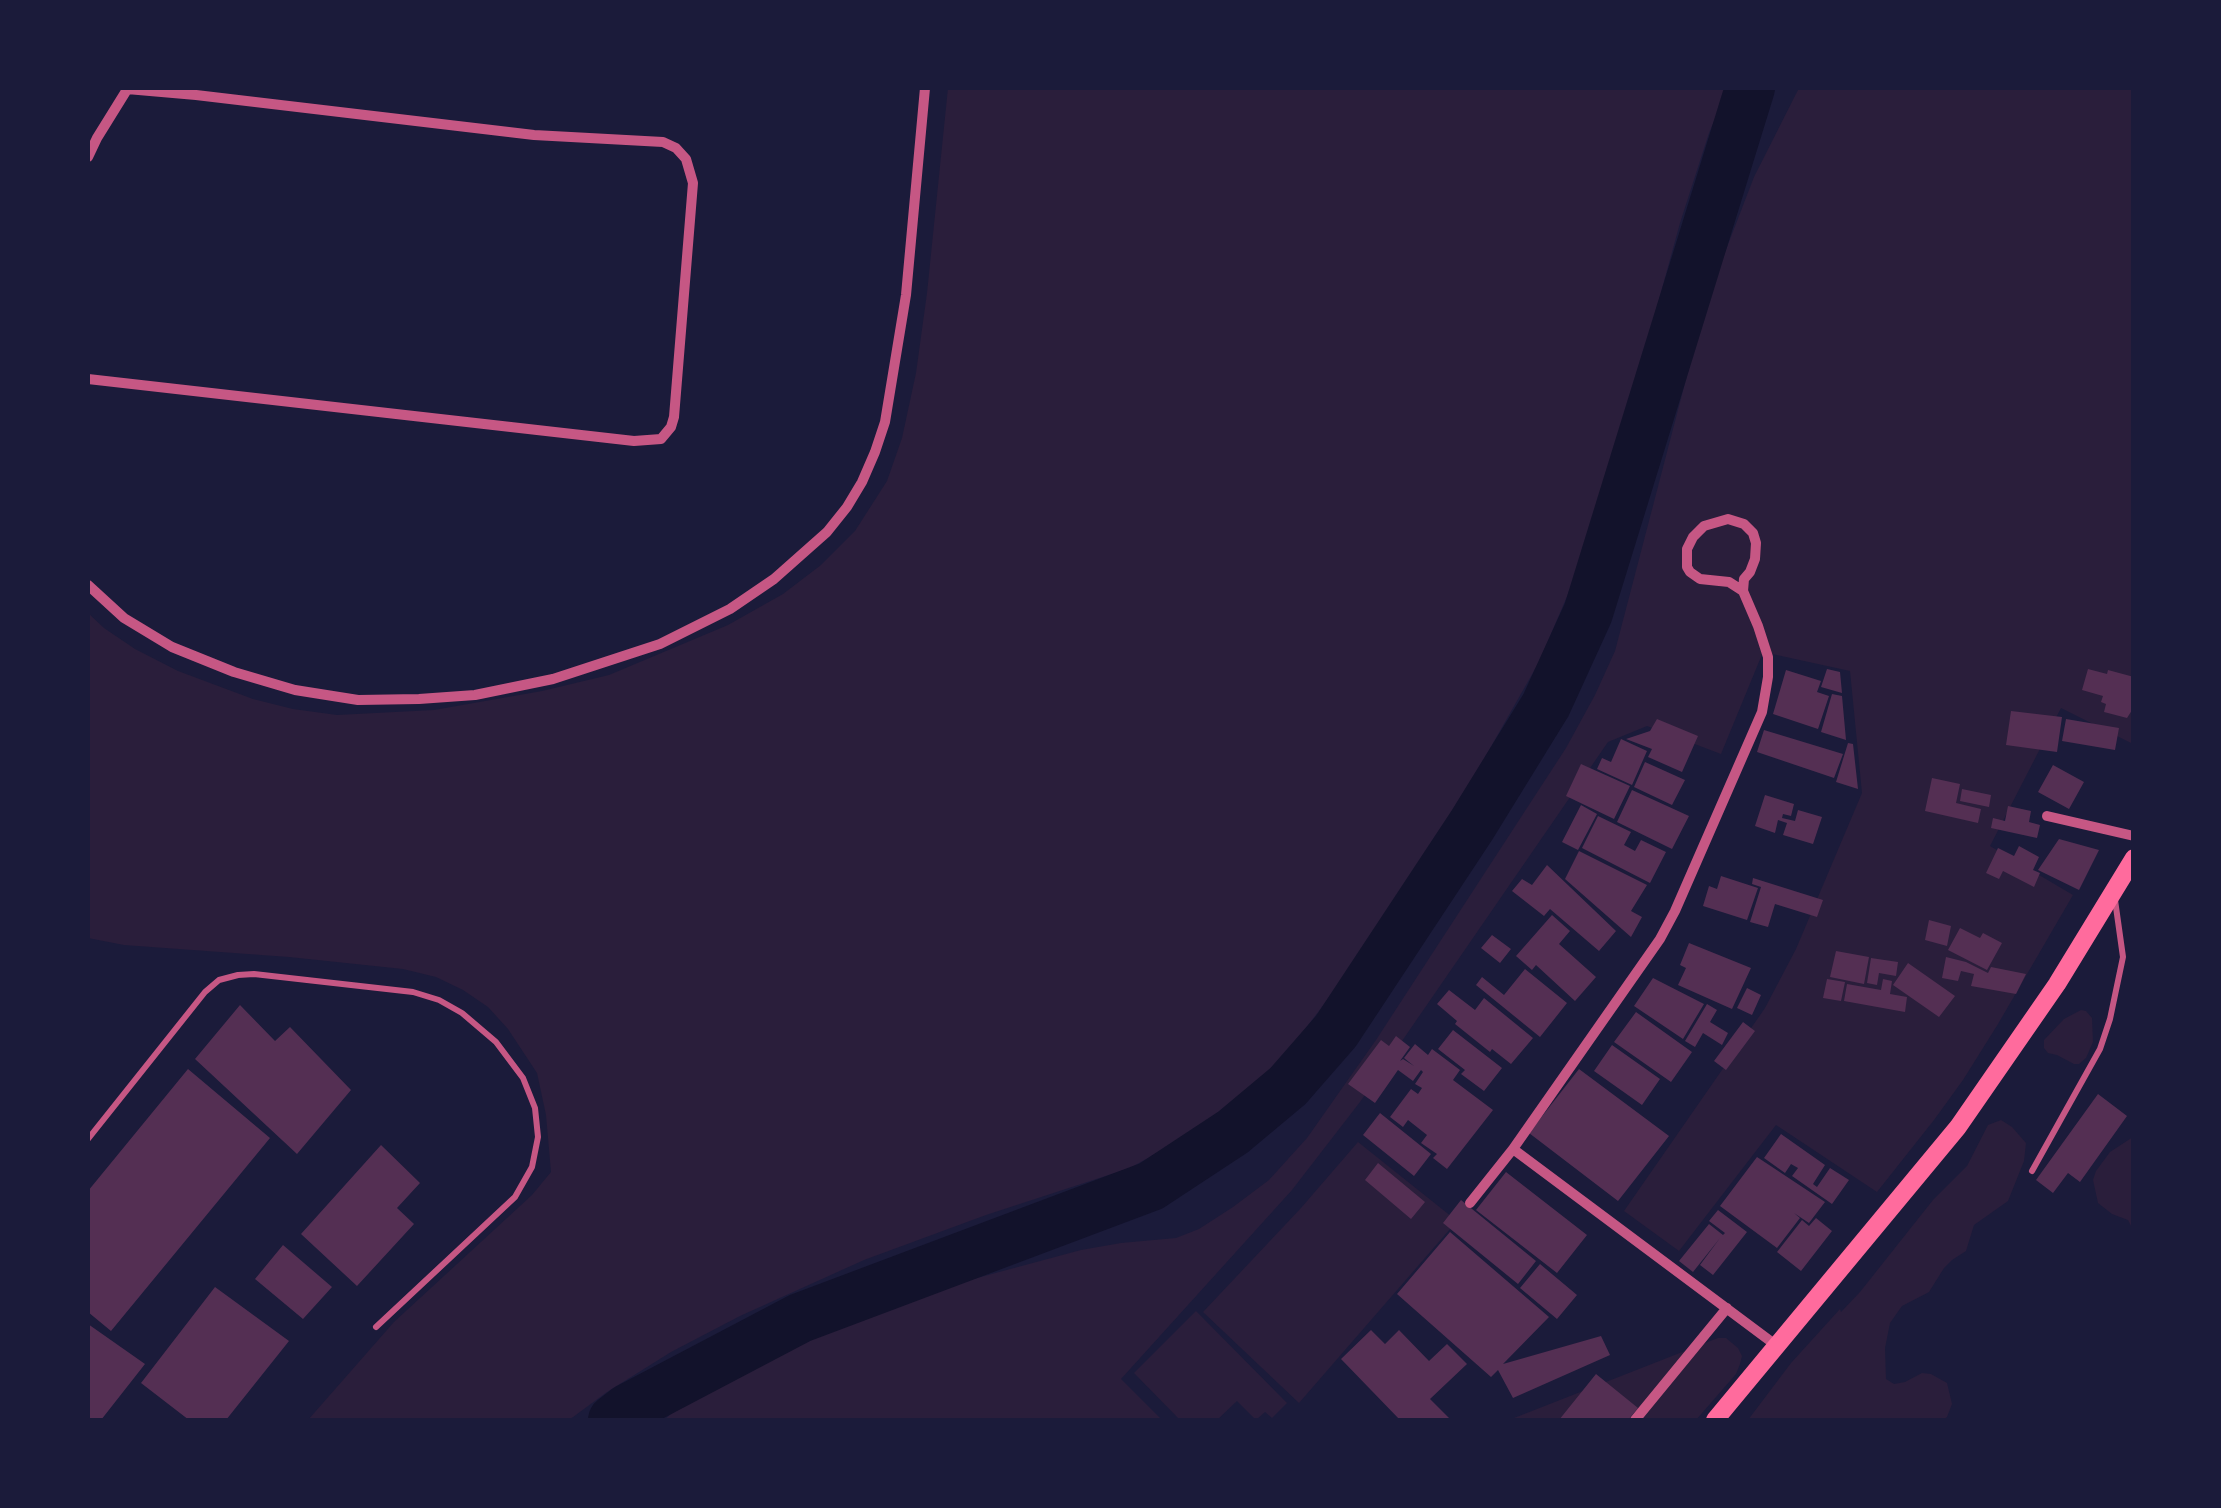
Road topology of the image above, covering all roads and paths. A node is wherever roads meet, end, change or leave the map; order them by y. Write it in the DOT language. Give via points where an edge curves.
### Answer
graph roads {
  1 [pos="127,88"];
  2 [pos="925,88"];
  3 [pos="88,158"];
  4 [pos="88,379"];
  5 [pos="88,584"];
  6 [pos="1743,591"];
  7 [pos="2047,816"];
  8 [pos="2134,836"];
  9 [pos="2134,858"];
  10 [pos="2113,894"];
  11 [pos="88,1139"];
  12 [pos="1513,1149"];
  13 [pos="2032,1171"];
  14 [pos="1470,1203"];
  15 [pos="1727,1308"];
  16 [pos="376,1327"];
  17 [pos="1777,1346"];
  18 [pos="1635,1420"];
  19 [pos="1715,1420"];
  1 -- 3 [label="street"];
  1 -- 4 [label="street" via="676,148 693,183 674,417 660,439 634,441"];
  2 -- 5 [label="street" via="906,295 875,452 827,532 730,609 660,644 552,679 475,695 358,700 295,690 172,647 124,618"];
  6 -- 6 [label="street" via="1690,572 1687,548 1704,526 1728,519 1752,533 1754,558"];
  6 -- 12 [label="street" via="1768,658 1762,712 1660,939"];
  7 -- 8 [label="street"];
  9 -- 10 [label="main road"];
  10 -- 13 [label="lane" via="2123,957 2110,1018 2100,1049"];
  10 -- 17 [label="main road" via="1958,1126"];
  11 -- 16 [label="lane" via="219,980 254,974 413,992 462,1013 523,1078 535,1108 532,1167 515,1197"];
  12 -- 14 [label="street"];
  12 -- 15 [label="street"];
  15 -- 17 [label="street"];
  15 -- 18 [label="street"];
  17 -- 19 [label="main road"];
}
